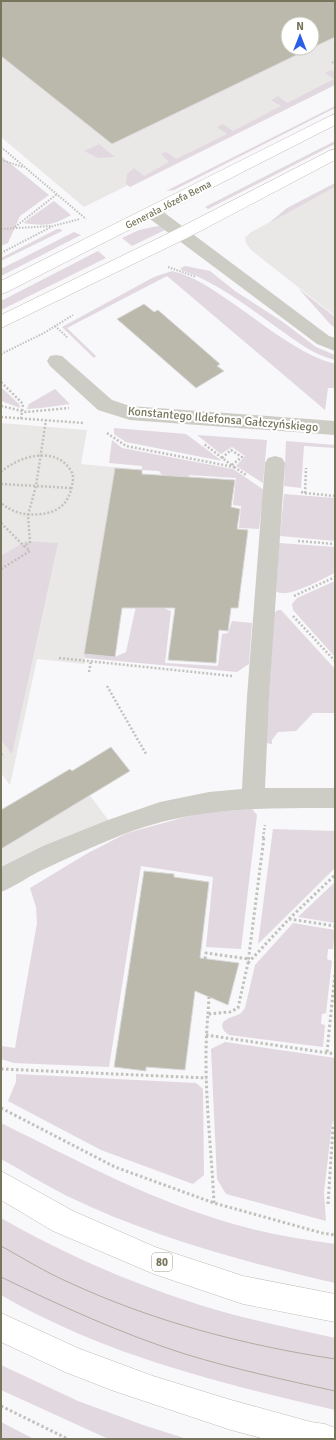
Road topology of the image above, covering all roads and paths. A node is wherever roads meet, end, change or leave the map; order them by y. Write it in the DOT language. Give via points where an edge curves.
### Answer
graph roads {
  1 [pos="332,62"];
  2 [pos="335,64"];
  3 [pos="335,119"];
  4 [pos="1,147"];
  5 [pos="335,154"];
  6 [pos="1,160"];
  7 [pos="26,168"];
  8 [pos="57,194"];
  9 [pos="152,212"];
  10 [pos="86,218"];
  11 [pos="90,222"];
  12 [pos="53,226"];
  13 [pos="15,227"];
  14 [pos="1,229"];
  15 [pos="181,234"];
  16 [pos="1,252"];
  17 [pos="1,288"];
  18 [pos="1,322"];
  19 [pos="55,326"];
  20 [pos="61,332"];
  21 [pos="335,345"];
  22 [pos="56,361"];
  23 [pos="1,382"];
  24 [pos="105,405"];
  25 [pos="1,406"];
  26 [pos="22,411"];
  27 [pos="1,417"];
  28 [pos="21,419"];
  29 [pos="46,420"];
  30 [pos="85,423"];
  31 [pos="335,428"];
  32 [pos="102,429"];
  33 [pos="198,440"];
  34 [pos="41,455"];
  35 [pos="222,458"];
  36 [pos="275,463"];
  37 [pos="232,465"];
  38 [pos="1,472"];
  39 [pos="1,484"];
  40 [pos="36,486"];
  41 [pos="71,488"];
  42 [pos="305,493"];
  43 [pos="335,496"];
  44 [pos="1,504"];
  45 [pos="28,515"];
  46 [pos="1,522"];
  47 [pos="24,546"];
  48 [pos="1,569"];
  49 [pos="335,577"];
  50 [pos="287,599"];
  51 [pos="290,613"];
  52 [pos="59,658"];
  53 [pos="91,661"];
  54 [pos="335,661"];
  55 [pos="260,662"];
  56 [pos="89,672"];
  57 [pos="107,686"];
  58 [pos="1,754"];
  59 [pos="146,754"];
  60 [pos="4,757"];
  61 [pos="261,797"];
  62 [pos="335,798"];
  63 [pos="335,875"];
  64 [pos="1,881"];
  65 [pos="289,919"];
  66 [pos="335,926"];
  67 [pos="205,959"];
  68 [pos="249,959"];
  69 [pos="248,963"];
  70 [pos="335,973"];
  71 [pos="209,997"];
  72 [pos="208,1014"];
  73 [pos="206,1035"];
  74 [pos="327,1052"];
  75 [pos="335,1054"];
  76 [pos="1,1069"];
  77 [pos="207,1078"];
  78 [pos="1,1108"];
  79 [pos="335,1124"];
  80 [pos="1,1185"];
  81 [pos="214,1203"];
  82 [pos="328,1204"];
  83 [pos="335,1235"];
  84 [pos="335,1308"];
  85 [pos="1,1327"];
  86 [pos="1,1406"];
  87 [pos="68,1439"];
  88 [pos="325,1439"];
  1 -- 2 [label="path"];
  3 -- 9 [label="main road, Generała Józefa Bema"];
  4 -- 7 [label="path"];
  5 -- 15 [label="main road"];
  6 -- 7 [label="path"];
  7 -- 8 [label="path"];
  8 -- 10 [label="path"];
  8 -- 13 [label="path"];
  9 -- 15 [label="street"];
  9 -- 17 [label="main road, Generała Józefa Bema"];
  10 -- 11 [label="path"];
  10 -- 12 [label="path"];
  12 -- 13 [label="path"];
  12 -- 16 [label="path"];
  13 -- 14 [label="path"];
  15 -- 18 [label="main road"];
  15 -- 21 [label="street" via="323,340"];
  19 -- 20 [label="path"];
  22 -- 24 [label="street, Konstantego Ildefonsa Gałczyńskiego"];
  23 -- 26 [label="path" via="24,404"];
  24 -- 26 [label="path"];
  24 -- 31 [label="street, Konstantego Ildefonsa Gałczyńskiego" via="130,413"];
  25 -- 26 [label="path"];
  26 -- 28 [label="path"];
  27 -- 28 [label="path"];
  28 -- 29 [label="path"];
  29 -- 30 [label="path"];
  29 -- 34 [label="path"];
  32 -- 37 [label="path" via="126,446 234,467"];
  33 -- 35 [label="path"];
  34 -- 38 [label="path" via="16,460 5,466"];
  34 -- 40 [label="path"];
  34 -- 41 [label="path" via="53,457 70,470 73,476"];
  35 -- 37 [label="path"];
  35 -- 37 [label="path" via="231,450 242,457"];
  36 -- 55 [label="street"];
  39 -- 40 [label="path"];
  40 -- 41 [label="path"];
  40 -- 45 [label="path"];
  41 -- 45 [label="path" via="65,506 54,512"];
  42 -- 43 [label="path"];
  44 -- 45 [label="path" via="8,510"];
  45 -- 47 [label="path" via="30,542"];
  46 -- 47 [label="path"];
  47 -- 48 [label="path" via="30,551"];
  49 -- 50 [label="path"];
  51 -- 54 [label="path"];
  52 -- 53 [label="path"];
  53 -- 55 [label="path" via="235,676"];
  53 -- 56 [label="path"];
  55 -- 61 [label="street"];
  57 -- 59 [label="path"];
  58 -- 60 [label="path"];
  61 -- 62 [label="street"];
  61 -- 64 [label="street" via="209,802 160,812 51,854"];
  61 -- 68 [label="path"];
  63 -- 65 [label="path"];
  65 -- 66 [label="path"];
  65 -- 69 [label="path"];
  67 -- 68 [label="path" via="206,953"];
  68 -- 69 [label="path"];
  69 -- 72 [label="path" via="238,1008 230,1012"];
  70 -- 74 [label="path"];
  71 -- 72 [label="path"];
  72 -- 73 [label="path"];
  73 -- 74 [label="path"];
  73 -- 77 [label="path"];
  74 -- 75 [label="path"];
  76 -- 77 [label="path"];
  77 -- 81 [label="path"];
  78 -- 81 [label="path" via="115,1167"];
  79 -- 82 [label="path"];
  80 -- 84 [label="main road, 80" via="63,1221 154,1260 243,1290"];
  81 -- 83 [label="path"];
  85 -- 88 [label="main road" via="128,1382 203,1407"];
  86 -- 87 [label="path"];
}
